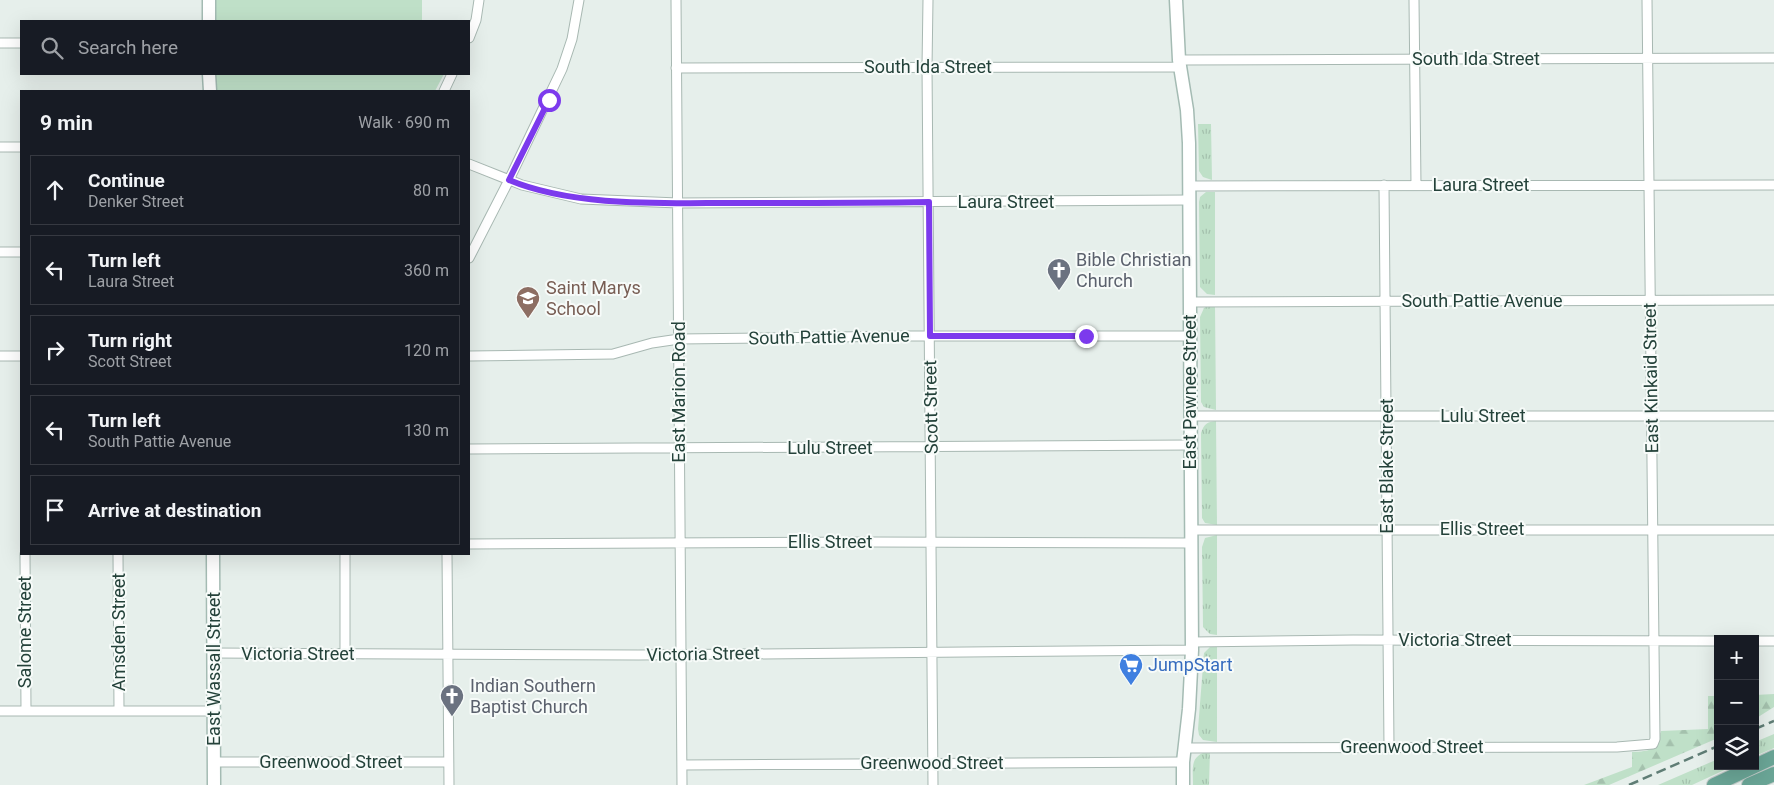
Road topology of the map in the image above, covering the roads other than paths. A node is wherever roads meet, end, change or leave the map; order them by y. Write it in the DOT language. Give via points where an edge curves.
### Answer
graph roads {
  1 [pos="209,0"];
  2 [pos="479,0"];
  3 [pos="579,0"];
  4 [pos="676,0"];
  5 [pos="928,0"];
  6 [pos="1176,0"];
  7 [pos="1414,0"];
  8 [pos="1647,0"];
  9 [pos="209,20"];
  10 [pos="470,35"];
  11 [pos="0,43"];
  12 [pos="20,43"];
  13 [pos="1648,58"];
  14 [pos="1774,58"];
  15 [pos="1414,59"];
  16 [pos="1179,63"];
  17 [pos="928,67"];
  18 [pos="676,68"];
  19 [pos="210,75"];
  20 [pos="452,75"];
  21 [pos="210,90"];
  22 [pos="444,90"];
  23 [pos="0,146"];
  24 [pos="20,147"];
  25 [pos="470,164"];
  26 [pos="509,180"];
  27 [pos="1774,184"];
  28 [pos="1384,185"];
  29 [pos="1416,185"];
  30 [pos="1189,186"];
  31 [pos="1649,186"];
  32 [pos="1189,200"];
  33 [pos="929,202"];
  34 [pos="678,203"];
  35 [pos="0,252"];
  36 [pos="20,252"];
  37 [pos="470,256"];
  38 [pos="1774,300"];
  39 [pos="1650,301"];
  40 [pos="1190,302"];
  41 [pos="1386,302"];
  42 [pos="930,336"];
  43 [pos="1190,336"];
  44 [pos="679,339"];
  45 [pos="0,356"];
  46 [pos="20,356"];
  47 [pos="470,356"];
  48 [pos="1192,416"];
  49 [pos="1387,416"];
  50 [pos="1652,416"];
  51 [pos="1774,416"];
  52 [pos="1191,446"];
  53 [pos="680,448"];
  54 [pos="932,448"];
  55 [pos="470,449"];
  56 [pos="1653,529"];
  57 [pos="1191,530"];
  58 [pos="1388,530"];
  59 [pos="1774,530"];
  60 [pos="932,542"];
  61 [pos="680,543"];
  62 [pos="1192,543"];
  63 [pos="470,544"];
  64 [pos="25,555"];
  65 [pos="118,555"];
  66 [pos="213,555"];
  67 [pos="345,555"];
  68 [pos="447,555"];
  69 [pos="1388,640"];
  70 [pos="1654,641"];
  71 [pos="1714,641"];
  72 [pos="1759,641"];
  73 [pos="1774,641"];
  74 [pos="1192,646"];
  75 [pos="933,652"];
  76 [pos="214,653"];
  77 [pos="345,654"];
  78 [pos="448,655"];
  79 [pos="681,655"];
  80 [pos="0,711"];
  81 [pos="26,711"];
  82 [pos="119,711"];
  83 [pos="214,711"];
  84 [pos="1641,746"];
  85 [pos="1389,747"];
  86 [pos="1184,748"];
  87 [pos="1774,758"];
  88 [pos="214,762"];
  89 [pos="448,762"];
  90 [pos="1183,762"];
  91 [pos="933,764"];
  92 [pos="1759,764"];
  93 [pos="682,765"];
  94 [pos="1746,770"];
  95 [pos="1774,774"];
  96 [pos="214,785"];
  97 [pos="449,785"];
  98 [pos="682,785"];
  99 [pos="933,785"];
  100 [pos="1183,785"];
  101 [pos="1714,785"];
  102 [pos="1749,785"];
  1 -- 9 [label="main road"];
  2 -- 10 [label="street"];
  3 -- 26 [label="street" via="568,55"];
  4 -- 18 [label="street, East Marion Road"];
  5 -- 17 [label="street, Scott Street"];
  6 -- 16 [label="main road, East Pawnee Street"];
  7 -- 15 [label="street"];
  8 -- 13 [label="street, East Kinkaid Street"];
  11 -- 12 [label="street"];
  13 -- 14 [label="street, South Ida Street"];
  13 -- 15 [label="street, South Ida Street"];
  13 -- 31 [label="street, East Kinkaid Street"];
  15 -- 16 [label="street, South Ida Street"];
  15 -- 29 [label="street"];
  16 -- 17 [label="street, South Ida Street"];
  16 -- 30 [label="main road, East Pawnee Street" via="1187,116"];
  17 -- 18 [label="street, South Ida Street"];
  17 -- 33 [label="street, Scott Street"];
  18 -- 34 [label="street, East Marion Road"];
  19 -- 21 [label="main road"];
  20 -- 22 [label="street"];
  23 -- 24 [label="street"];
  25 -- 26 [label="street, Laura Street"];
  26 -- 34 [label="street, Laura Street" via="581,199"];
  26 -- 37 [label="street"];
  27 -- 31 [label="street, Laura Street"];
  28 -- 29 [label="street, Laura Street"];
  28 -- 30 [label="street, Laura Street"];
  28 -- 41 [label="street, East Blake Street"];
  29 -- 31 [label="street, Laura Street"];
  30 -- 32 [label="main road, East Pawnee Street"];
  31 -- 39 [label="street, East Kinkaid Street"];
  32 -- 33 [label="street, Laura Street"];
  32 -- 40 [label="main road, East Pawnee Street"];
  33 -- 34 [label="street, Laura Street"];
  33 -- 42 [label="street, Scott Street"];
  34 -- 44 [label="street, East Marion Road"];
  35 -- 36 [label="street"];
  38 -- 39 [label="street, South Pattie Avenue"];
  39 -- 41 [label="street, South Pattie Avenue"];
  39 -- 50 [label="street, East Kinkaid Street"];
  40 -- 41 [label="street, South Pattie Avenue"];
  40 -- 43 [label="main road, East Pawnee Street"];
  41 -- 49 [label="street, East Blake Street"];
  42 -- 43 [label="street, South Pattie Avenue"];
  42 -- 44 [label="street, South Pattie Avenue"];
  42 -- 54 [label="street, Scott Street"];
  43 -- 48 [label="main road, East Pawnee Street"];
  44 -- 47 [label="street, South Pattie Avenue" via="613,354"];
  44 -- 53 [label="street, East Marion Road"];
  45 -- 46 [label="street"];
  48 -- 49 [label="street, Lulu Street"];
  48 -- 52 [label="main road, East Pawnee Street"];
  49 -- 50 [label="street, Lulu Street"];
  49 -- 58 [label="street, East Blake Street"];
  50 -- 51 [label="street, Lulu Street"];
  50 -- 56 [label="street, East Kinkaid Street"];
  52 -- 54 [label="street, Lulu Street"];
  52 -- 57 [label="main road, East Pawnee Street"];
  53 -- 54 [label="street, Lulu Street"];
  53 -- 55 [label="street, Lulu Street"];
  53 -- 61 [label="street, East Marion Road"];
  54 -- 60 [label="street, Scott Street"];
  56 -- 58 [label="street, Ellis Street"];
  56 -- 59 [label="street, Ellis Street"];
  56 -- 70 [label="street, East Kinkaid Street"];
  57 -- 58 [label="street, Ellis Street"];
  57 -- 62 [label="main road, East Pawnee Street"];
  58 -- 69 [label="street, East Blake Street"];
  60 -- 61 [label="street, Ellis Street"];
  60 -- 62 [label="street, Ellis Street"];
  60 -- 75 [label="street, Scott Street"];
  61 -- 63 [label="street, Ellis Street"];
  61 -- 79 [label="street, East Marion Road"];
  62 -- 74 [label="main road, East Pawnee Street"];
  64 -- 81 [label="street, Salome Street"];
  65 -- 82 [label="street, Amsden Street"];
  66 -- 76 [label="main road, East Wassall Street"];
  67 -- 77 [label="street"];
  68 -- 78 [label="street"];
  69 -- 70 [label="street, Victoria Street"];
  69 -- 74 [label="street, Victoria Street"];
  69 -- 85 [label="street, East Blake Street"];
  70 -- 71 [label="street, Victoria Street"];
  70 -- 84 [label="street, East Kinkaid Street" via="1655,739 1653,744"];
  72 -- 73 [label="street"];
  74 -- 75 [label="street, Victoria Street"];
  74 -- 86 [label="main road, East Pawnee Street"];
  75 -- 79 [label="street, Victoria Street"];
  75 -- 91 [label="street, Scott Street"];
  76 -- 77 [label="street, Victoria Street"];
  76 -- 83 [label="main road, East Wassall Street"];
  77 -- 78 [label="street, Victoria Street"];
  78 -- 79 [label="street, Victoria Street"];
  78 -- 89 [label="street"];
  79 -- 93 [label="street, East Marion Road"];
  80 -- 81 [label="street"];
  81 -- 82 [label="street"];
  82 -- 83 [label="street"];
  83 -- 88 [label="main road, East Wassall Street"];
  84 -- 85 [label="street, Greenwood Street"];
  85 -- 86 [label="street, Greenwood Street"];
  86 -- 90 [label="main road, East Pawnee Street"];
  87 -- 92 [label="main road"];
  88 -- 89 [label="street, Greenwood Street"];
  88 -- 96 [label="main road, East Wassall Street"];
  89 -- 97 [label="street"];
  90 -- 91 [label="street, Greenwood Street"];
  90 -- 100 [label="main road, East Pawnee Street"];
  91 -- 93 [label="street, Greenwood Street"];
  91 -- 99 [label="street, Scott Street"];
  93 -- 98 [label="street, East Marion Road"];
  94 -- 101 [label="main road"];
  95 -- 102 [label="main road"];
}
